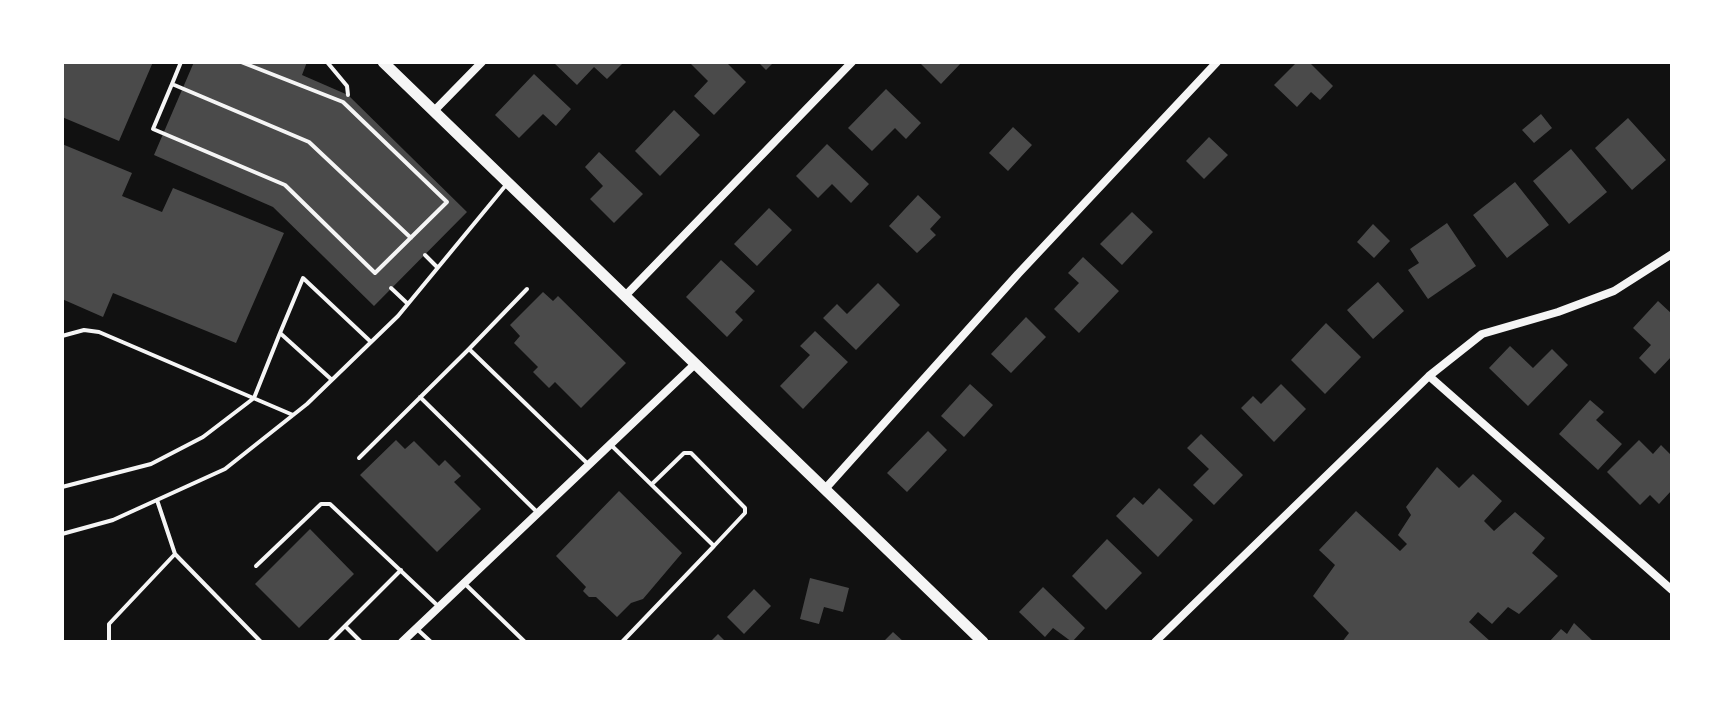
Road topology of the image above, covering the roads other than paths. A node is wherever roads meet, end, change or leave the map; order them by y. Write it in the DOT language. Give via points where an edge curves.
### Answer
graph roads {
  1 [pos="181,62"];
  2 [pos="241,62"];
  3 [pos="327,62"];
  4 [pos="383,62"];
  5 [pos="482,62"];
  6 [pos="852,62"];
  7 [pos="1217,62"];
  8 [pos="172,84"];
  9 [pos="348,95"];
  10 [pos="434,111"];
  11 [pos="508,183"];
  12 [pos="411,238"];
  13 [pos="425,255"];
  14 [pos="1671,255"];
  15 [pos="437,267"];
  16 [pos="391,288"];
  17 [pos="527,289"];
  18 [pos="625,296"];
  19 [pos="408,304"];
  20 [pos="280,333"];
  21 [pos="62,336"];
  22 [pos="371,342"];
  23 [pos="469,349"];
  24 [pos="695,364"];
  25 [pos="1429,376"];
  26 [pos="332,380"];
  27 [pos="420,397"];
  28 [pos="254,398"];
  29 [pos="293,415"];
  30 [pos="610,443"];
  31 [pos="359,458"];
  32 [pos="588,464"];
  33 [pos="652,484"];
  34 [pos="62,487"];
  35 [pos="825,489"];
  36 [pos="157,500"];
  37 [pos="537,512"];
  38 [pos="62,534"];
  39 [pos="714,546"];
  40 [pos="175,554"];
  41 [pos="256,566"];
  42 [pos="401,570"];
  43 [pos="462,582"];
  44 [pos="1672,590"];
  45 [pos="437,605"];
  46 [pos="345,626"];
  47 [pos="416,627"];
  48 [pos="109,642"];
  49 [pos="261,642"];
  50 [pos="329,642"];
  51 [pos="361,642"];
  52 [pos="402,642"];
  53 [pos="431,642"];
  54 [pos="525,642"];
  55 [pos="622,642"];
  56 [pos="983,642"];
  57 [pos="1155,642"];
  1 -- 8 [label="lane"];
  2 -- 12 [label="lane" via="343,102 447,202"];
  3 -- 9 [label="lane"];
  4 -- 10 [label="street"];
  5 -- 10 [label="street"];
  6 -- 18 [label="street"];
  7 -- 35 [label="street"];
  8 -- 12 [label="lane" via="309,142"];
  8 -- 12 [label="lane" via="153,129 285,185 375,273"];
  10 -- 11 [label="street"];
  11 -- 15 [label="lane"];
  11 -- 18 [label="street"];
  13 -- 15 [label="lane"];
  14 -- 25 [label="street" via="1614,291 1482,334"];
  15 -- 19 [label="lane"];
  16 -- 19 [label="lane"];
  17 -- 23 [label="lane"];
  18 -- 24 [label="street"];
  19 -- 22 [label="lane"];
  20 -- 22 [label="lane" via="303,278"];
  20 -- 26 [label="lane"];
  20 -- 28 [label="lane"];
  21 -- 28 [label="lane" via="99,332"];
  22 -- 26 [label="lane"];
  23 -- 27 [label="lane"];
  23 -- 32 [label="lane"];
  24 -- 30 [label="street"];
  24 -- 35 [label="street"];
  25 -- 44 [label="street"];
  25 -- 57 [label="street"];
  26 -- 29 [label="lane"];
  27 -- 31 [label="lane"];
  27 -- 37 [label="lane"];
  28 -- 29 [label="lane"];
  28 -- 34 [label="lane" via="203,437 151,464"];
  29 -- 36 [label="lane" via="225,469"];
  30 -- 32 [label="street"];
  30 -- 33 [label="lane"];
  32 -- 37 [label="street"];
  33 -- 39 [label="lane"];
  33 -- 39 [label="lane" via="684,453 691,453 745,508"];
  35 -- 56 [label="street"];
  36 -- 38 [label="lane" via="113,520"];
  36 -- 40 [label="lane"];
  37 -- 43 [label="street"];
  39 -- 55 [label="lane"];
  40 -- 48 [label="lane" via="109,624"];
  40 -- 49 [label="lane"];
  41 -- 42 [label="lane" via="321,504 330,504"];
  42 -- 45 [label="lane"];
  42 -- 46 [label="lane"];
  43 -- 45 [label="street"];
  43 -- 54 [label="lane"];
  45 -- 47 [label="street"];
  46 -- 50 [label="lane"];
  46 -- 51 [label="lane"];
  47 -- 52 [label="street"];
  47 -- 53 [label="lane"];
}
